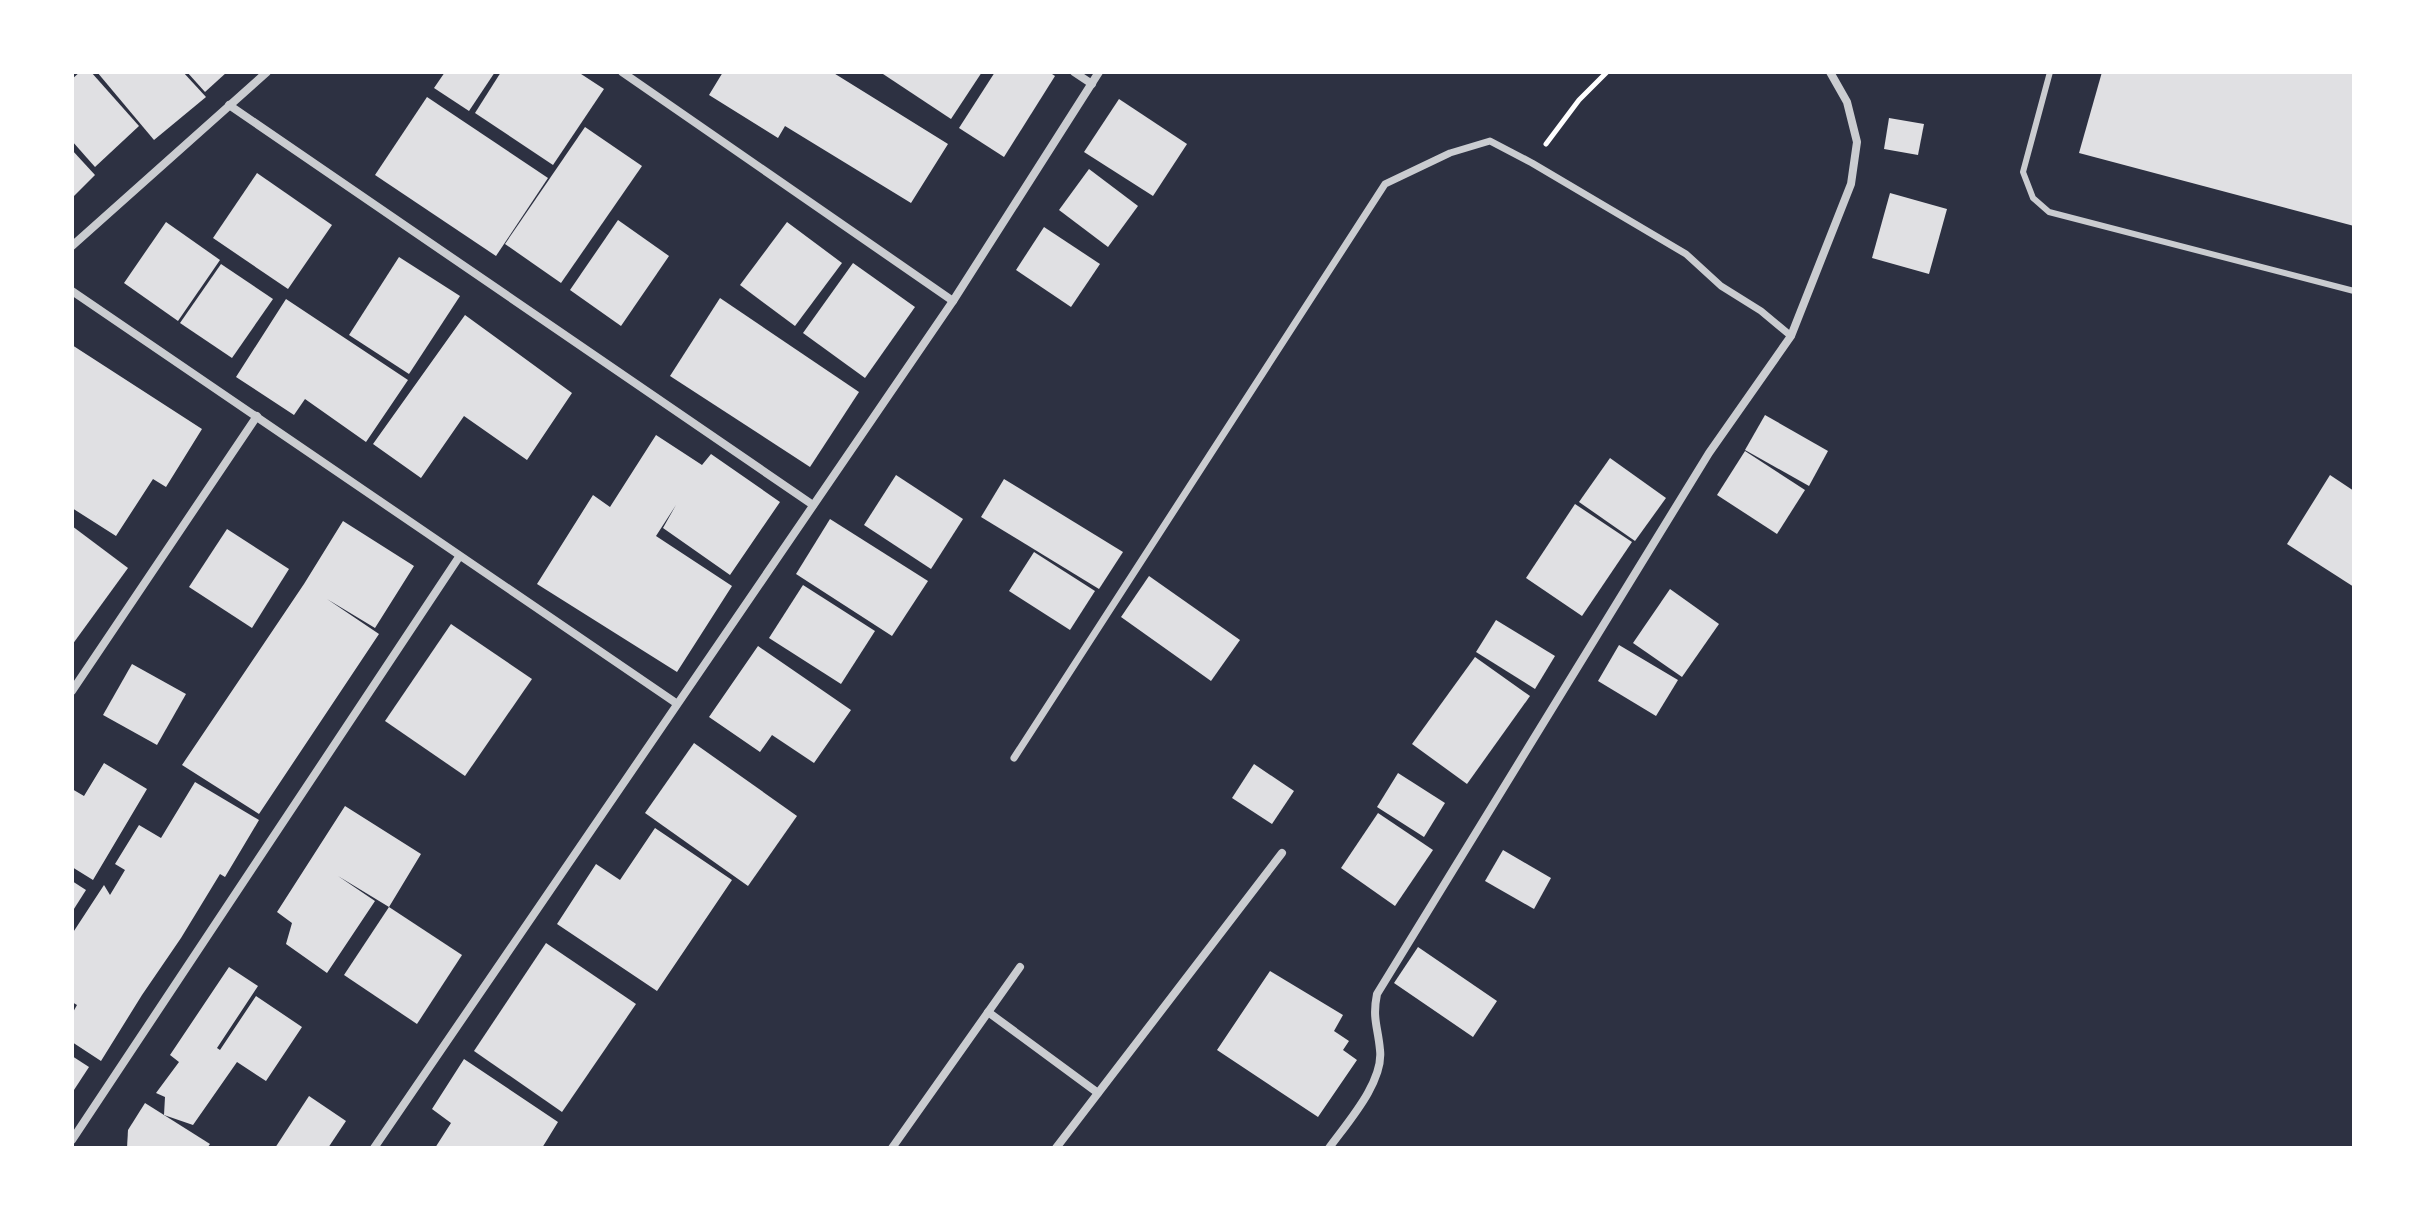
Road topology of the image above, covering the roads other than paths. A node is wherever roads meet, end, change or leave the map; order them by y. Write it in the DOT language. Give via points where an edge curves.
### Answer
graph roads {
  1 [pos="267,72"];
  2 [pos="622,72"];
  3 [pos="1074,72"];
  4 [pos="1099,72"];
  5 [pos="1830,72"];
  6 [pos="2050,72"];
  7 [pos="1092,84"];
  8 [pos="229,105"];
  9 [pos="72,246"];
  10 [pos="72,291"];
  11 [pos="2354,291"];
  12 [pos="953,301"];
  13 [pos="1791,336"];
  14 [pos="257,416"];
  15 [pos="813,505"];
  16 [pos="459,557"];
  17 [pos="72,691"];
  18 [pos="676,703"];
  19 [pos="1014,758"];
  20 [pos="1282,853"];
  21 [pos="1020,967"];
  22 [pos="988,1012"];
  23 [pos="1098,1093"];
  24 [pos="72,1140"];
  25 [pos="374,1148"];
  26 [pos="892,1148"];
  27 [pos="1056,1148"];
  28 [pos="1329,1148"];
  1 -- 8 [label="street"];
  2 -- 12 [label="street"];
  3 -- 7 [label="street"];
  4 -- 7 [label="street"];
  5 -- 13 [label="street" via="1847,102 1857,142 1851,184"];
  6 -- 11 [label="lane" via="2023,172 2033,198 2049,212"];
  7 -- 12 [label="street"];
  8 -- 9 [label="street"];
  8 -- 15 [label="street"];
  10 -- 14 [label="street"];
  12 -- 15 [label="street"];
  13 -- 19 [label="street" via="1686,254 1490,141 1450,153 1385,184"];
  13 -- 28 [label="street" via="1709,453 1377,994 1373,1012 1381,1052 1378,1070"];
  14 -- 16 [label="street"];
  14 -- 17 [label="street"];
  15 -- 18 [label="street"];
  16 -- 18 [label="street"];
  16 -- 24 [label="street"];
  18 -- 25 [label="street"];
  20 -- 23 [label="street"];
  21 -- 22 [label="street"];
  22 -- 23 [label="street"];
  22 -- 26 [label="street"];
  23 -- 27 [label="street"];
}
